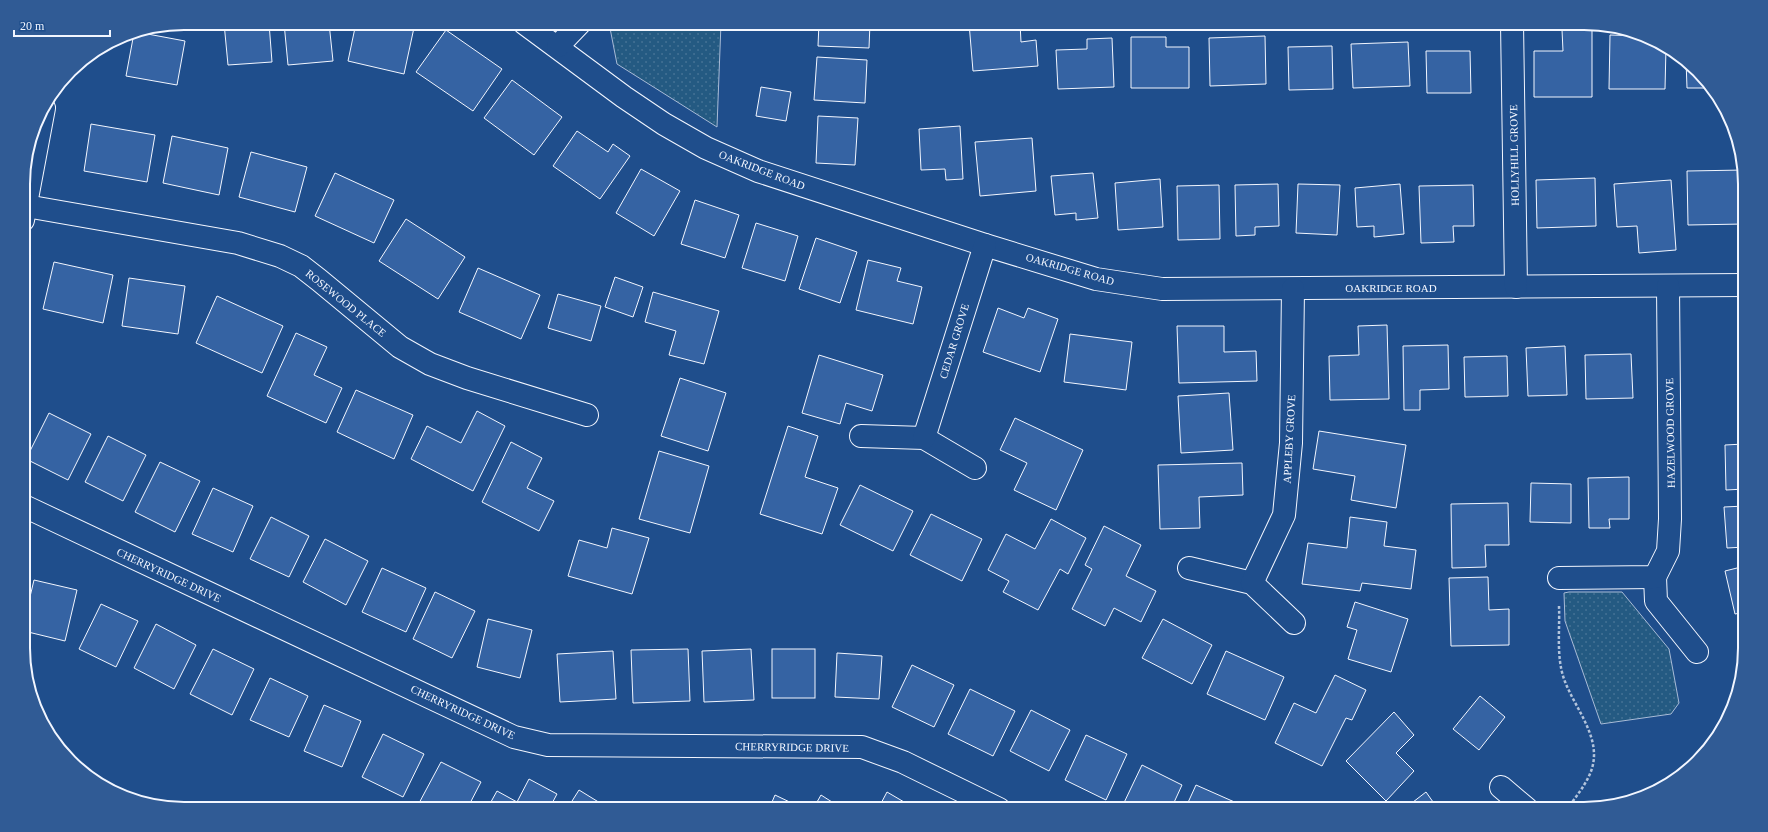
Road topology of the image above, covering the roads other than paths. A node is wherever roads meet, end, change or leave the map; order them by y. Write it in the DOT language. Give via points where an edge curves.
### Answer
graph roads {
  1 [pos="534,30"];
  2 [pos="573,30"];
  3 [pos="1512,30"];
  4 [pos="558,46"];
  5 [pos="40,130"];
  6 [pos="30,185"];
  7 [pos="30,214"];
  8 [pos="984,245"];
  9 [pos="1738,285"];
  10 [pos="1668,286"];
  11 [pos="1516,287"];
  12 [pos="1293,288"];
  13 [pos="587,415"];
  14 [pos="861,436"];
  15 [pos="924,438"];
  16 [pos="975,468"];
  17 [pos="30,509"];
  18 [pos="1189,568"];
  19 [pos="1559,578"];
  20 [pos="1655,578"];
  21 [pos="1252,583"];
  22 [pos="1294,623"];
  23 [pos="1697,652"];
  24 [pos="1501,788"];
  25 [pos="983,802"];
  26 [pos="1518,802"];
  1 -- 4 [label="street, OAKRIDGE ROAD"];
  2 -- 4 [label="street"];
  3 -- 11 [label="street, HOLLYHILL GROVE"];
  4 -- 8 [label="street, OAKRIDGE ROAD" via="624,97 706,148 758,170"];
  5 -- 6 [label="street"];
  7 -- 13 [label="street, ROSEWOOD PLACE" via="238,243 280,256 301,266 400,347 430,364"];
  8 -- 12 [label="street, OAKRIDGE ROAD" via="1096,279 1128,285 1162,289"];
  8 -- 15 [label="street, CEDAR GROVE"];
  9 -- 10 [label="street, OAKRIDGE ROAD"];
  10 -- 11 [label="street, OAKRIDGE ROAD"];
  10 -- 20 [label="street, HAZELWOOD GROVE" via="1670,519 1668,551"];
  11 -- 12 [label="street, OAKRIDGE ROAD"];
  12 -- 21 [label="street, APPLEBY GROVE" via="1291,443 1284,515"];
  14 -- 15 [label="street"];
  15 -- 16 [label="street"];
  17 -- 25 [label="street, CHERRYRIDGE DRIVE" via="514,737 548,745 862,748 903,762"];
  18 -- 21 [label="street"];
  19 -- 20 [label="street"];
  20 -- 23 [label="street, HAZELWOOD GROVE" via="1656,601"];
  21 -- 22 [label="street"];
  24 -- 26 [label="street"];
}
